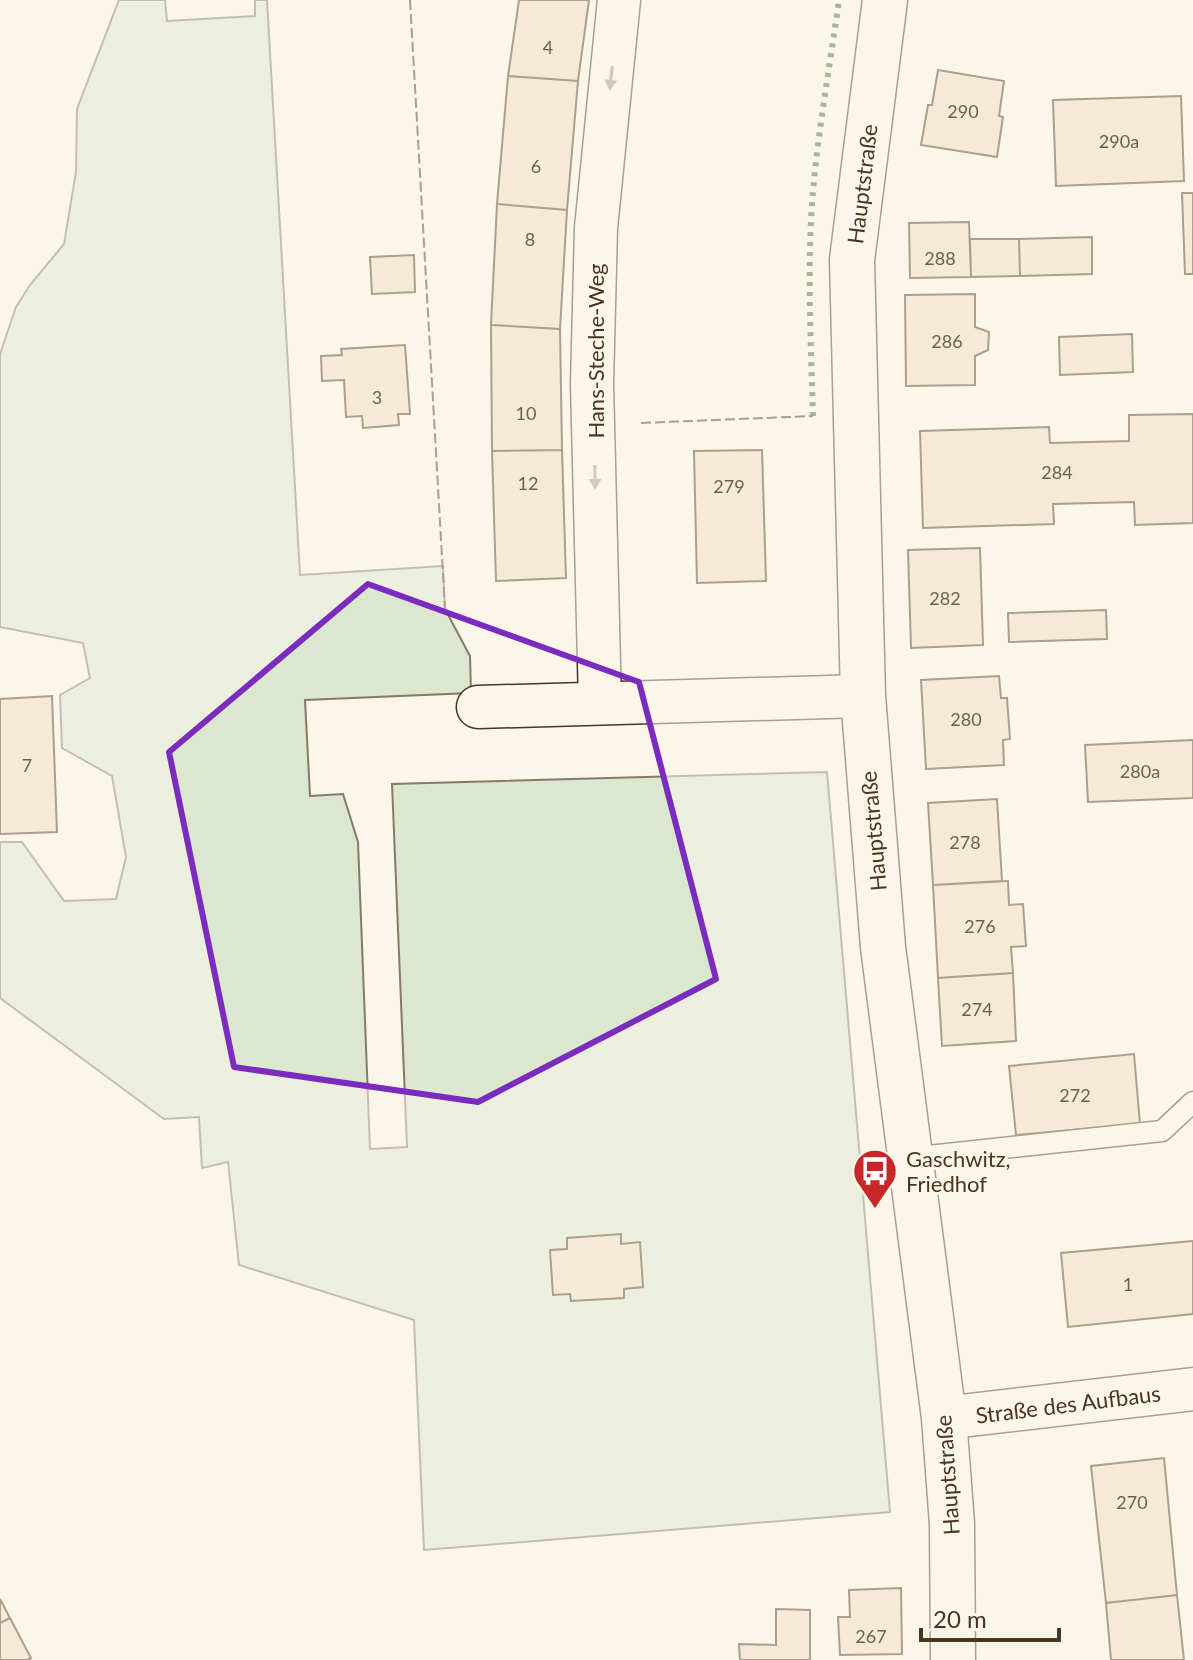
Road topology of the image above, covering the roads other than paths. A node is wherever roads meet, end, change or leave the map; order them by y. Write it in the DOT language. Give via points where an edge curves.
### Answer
graph roads {
  1 [pos="619,0"];
  2 [pos="885,0"];
  3 [pos="863,696"];
  4 [pos="600,703"];
  5 [pos="478,707"];
  6 [pos="1193,1102"];
  7 [pos="910,1158"];
  8 [pos="1193,1389"];
  9 [pos="944,1418"];
  10 [pos="953,1660"];
  1 -- 4 [label="street, Hans-Steche-Weg, one-way" via="596,228 592,384"];
  2 -- 3 [label="main road, Hauptstraße" via="852,260"];
  3 -- 4 [label="street"];
  3 -- 7 [label="main road, Hauptstraße" via="883,947"];
  4 -- 5 [label="street"];
  6 -- 7 [label="lane" via="1162,1131"];
  7 -- 9 [label="main road, Hauptstraße"];
  8 -- 9 [label="street, Straße des Aufbaus"];
  9 -- 10 [label="main road, Hauptstraße" via="952,1524"];
}
